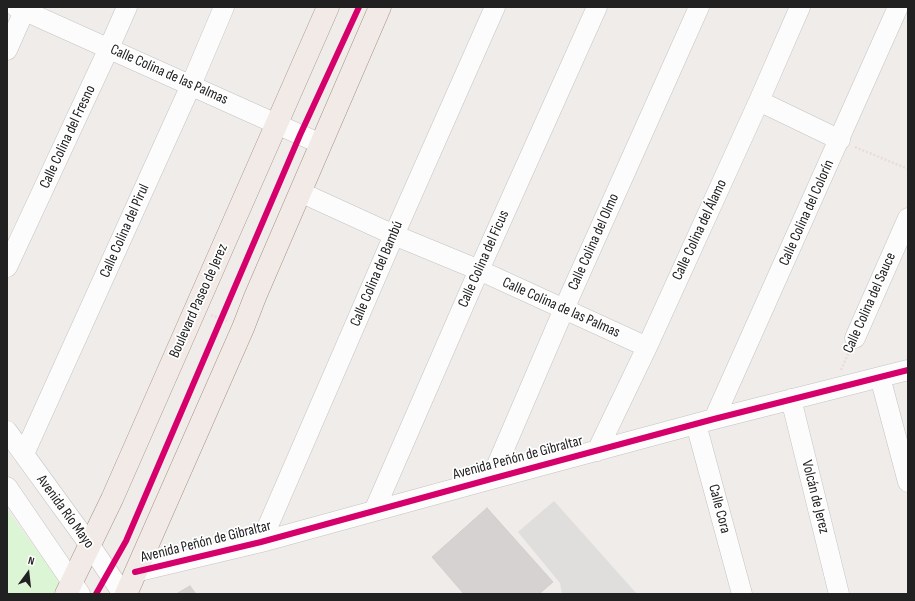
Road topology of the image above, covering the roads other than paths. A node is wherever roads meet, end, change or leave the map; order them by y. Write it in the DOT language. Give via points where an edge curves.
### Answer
graph roads {
  1 [pos="127,7"];
  2 [pos="224,7"];
  3 [pos="328,7"];
  4 [pos="380,7"];
  5 [pos="495,7"];
  6 [pos="597,7"];
  7 [pos="699,7"];
  8 [pos="800,7"];
  9 [pos="898,7"];
  10 [pos="22,8"];
  11 [pos="109,48"];
  12 [pos="7,50"];
  13 [pos="191,85"];
  14 [pos="759,101"];
  15 [pos="276,124"];
  16 [pos="840,140"];
  17 [pos="321,144"];
  18 [pos="300,192"];
  19 [pos="908,218"];
  20 [pos="394,235"];
  21 [pos="7,267"];
  22 [pos="479,270"];
  23 [pos="564,308"];
  24 [pos="855,338"];
  25 [pos="647,347"];
  26 [pos="908,370"];
  27 [pos="880,378"];
  28 [pos="791,399"];
  29 [pos="705,422"];
  30 [pos="7,431"];
  31 [pos="597,451"];
  32 [pos="24,454"];
  33 [pos="491,479"];
  34 [pos="908,482"];
  35 [pos="7,487"];
  36 [pos="374,511"];
  37 [pos="261,542"];
  38 [pos="89,544"];
  39 [pos="136,572"];
  40 [pos="72,590"];
  41 [pos="124,594"];
  42 [pos="742,594"];
  43 [pos="839,594"];
  1 -- 11 [label="street, Calle Colina del Fresno"];
  2 -- 13 [label="street, Calle Colina del Pirul"];
  3 -- 15 [label="main road, Boulevard Paseo de Jerez"];
  4 -- 17 [label="main road"];
  5 -- 20 [label="street, Calle Colina del Bambú"];
  6 -- 22 [label="street, Calle Colina del Ficus"];
  7 -- 23 [label="street, Calle Colina del Olmo"];
  8 -- 14 [label="street, Calle Colina del Álamo"];
  9 -- 16 [label="street, Calle Colina del Colorín"];
  10 -- 11 [label="street, Calle Colina de las Palmas"];
  10 -- 12 [label="street"];
  11 -- 13 [label="street, Calle Colina de las Palmas"];
  11 -- 21 [label="street, Calle Colina del Fresno"];
  13 -- 15 [label="street, Calle Colina de las Palmas"];
  13 -- 32 [label="street, Calle Colina del Pirul"];
  14 -- 16 [label="street"];
  14 -- 25 [label="street, Calle Colina del Álamo"];
  15 -- 17 [label="street, Calle Colina de las Palmas"];
  15 -- 38 [label="main road, Boulevard Paseo de Jerez" via="112,499"];
  16 -- 29 [label="street, Calle Colina del Colorín"];
  17 -- 18 [label="main road"];
  18 -- 20 [label="street, Calle Colina de las Palmas"];
  18 -- 39 [label="main road"];
  19 -- 24 [label="street, Calle Colina del Sauce"];
  20 -- 22 [label="street, Calle Colina de las Palmas"];
  20 -- 37 [label="street, Calle Colina del Bambú"];
  22 -- 23 [label="street, Calle Colina de las Palmas"];
  22 -- 36 [label="street, Calle Colina del Ficus"];
  23 -- 25 [label="street, Calle Colina de las Palmas"];
  23 -- 33 [label="street, Calle Colina del Olmo"];
  25 -- 31 [label="street, Calle Colina del Álamo"];
  26 -- 27 [label="street, Avenida Peñón de Gibraltar"];
  27 -- 28 [label="street, Avenida Peñón de Gibraltar"];
  27 -- 34 [label="street"];
  28 -- 29 [label="street, Avenida Peñón de Gibraltar"];
  28 -- 43 [label="street, Volcán de Jerez"];
  29 -- 31 [label="street, Avenida Peñón de Gibraltar"];
  29 -- 42 [label="street, Calle Cora"];
  30 -- 32 [label="street, Avenida Río Mayo"];
  31 -- 33 [label="street, Avenida Peñón de Gibraltar"];
  32 -- 38 [label="street, Avenida Río Mayo"];
  33 -- 36 [label="street, Avenida Peñón de Gibraltar"];
  35 -- 40 [label="street"];
  36 -- 37 [label="street, Avenida Peñón de Gibraltar"];
  37 -- 39 [label="street, Avenida Peñón de Gibraltar"];
  38 -- 40 [label="main road, Boulevard Paseo de Jerez"];
  38 -- 41 [label="street, Avenida Río Mayo"];
  39 -- 41 [label="main road"];
}
